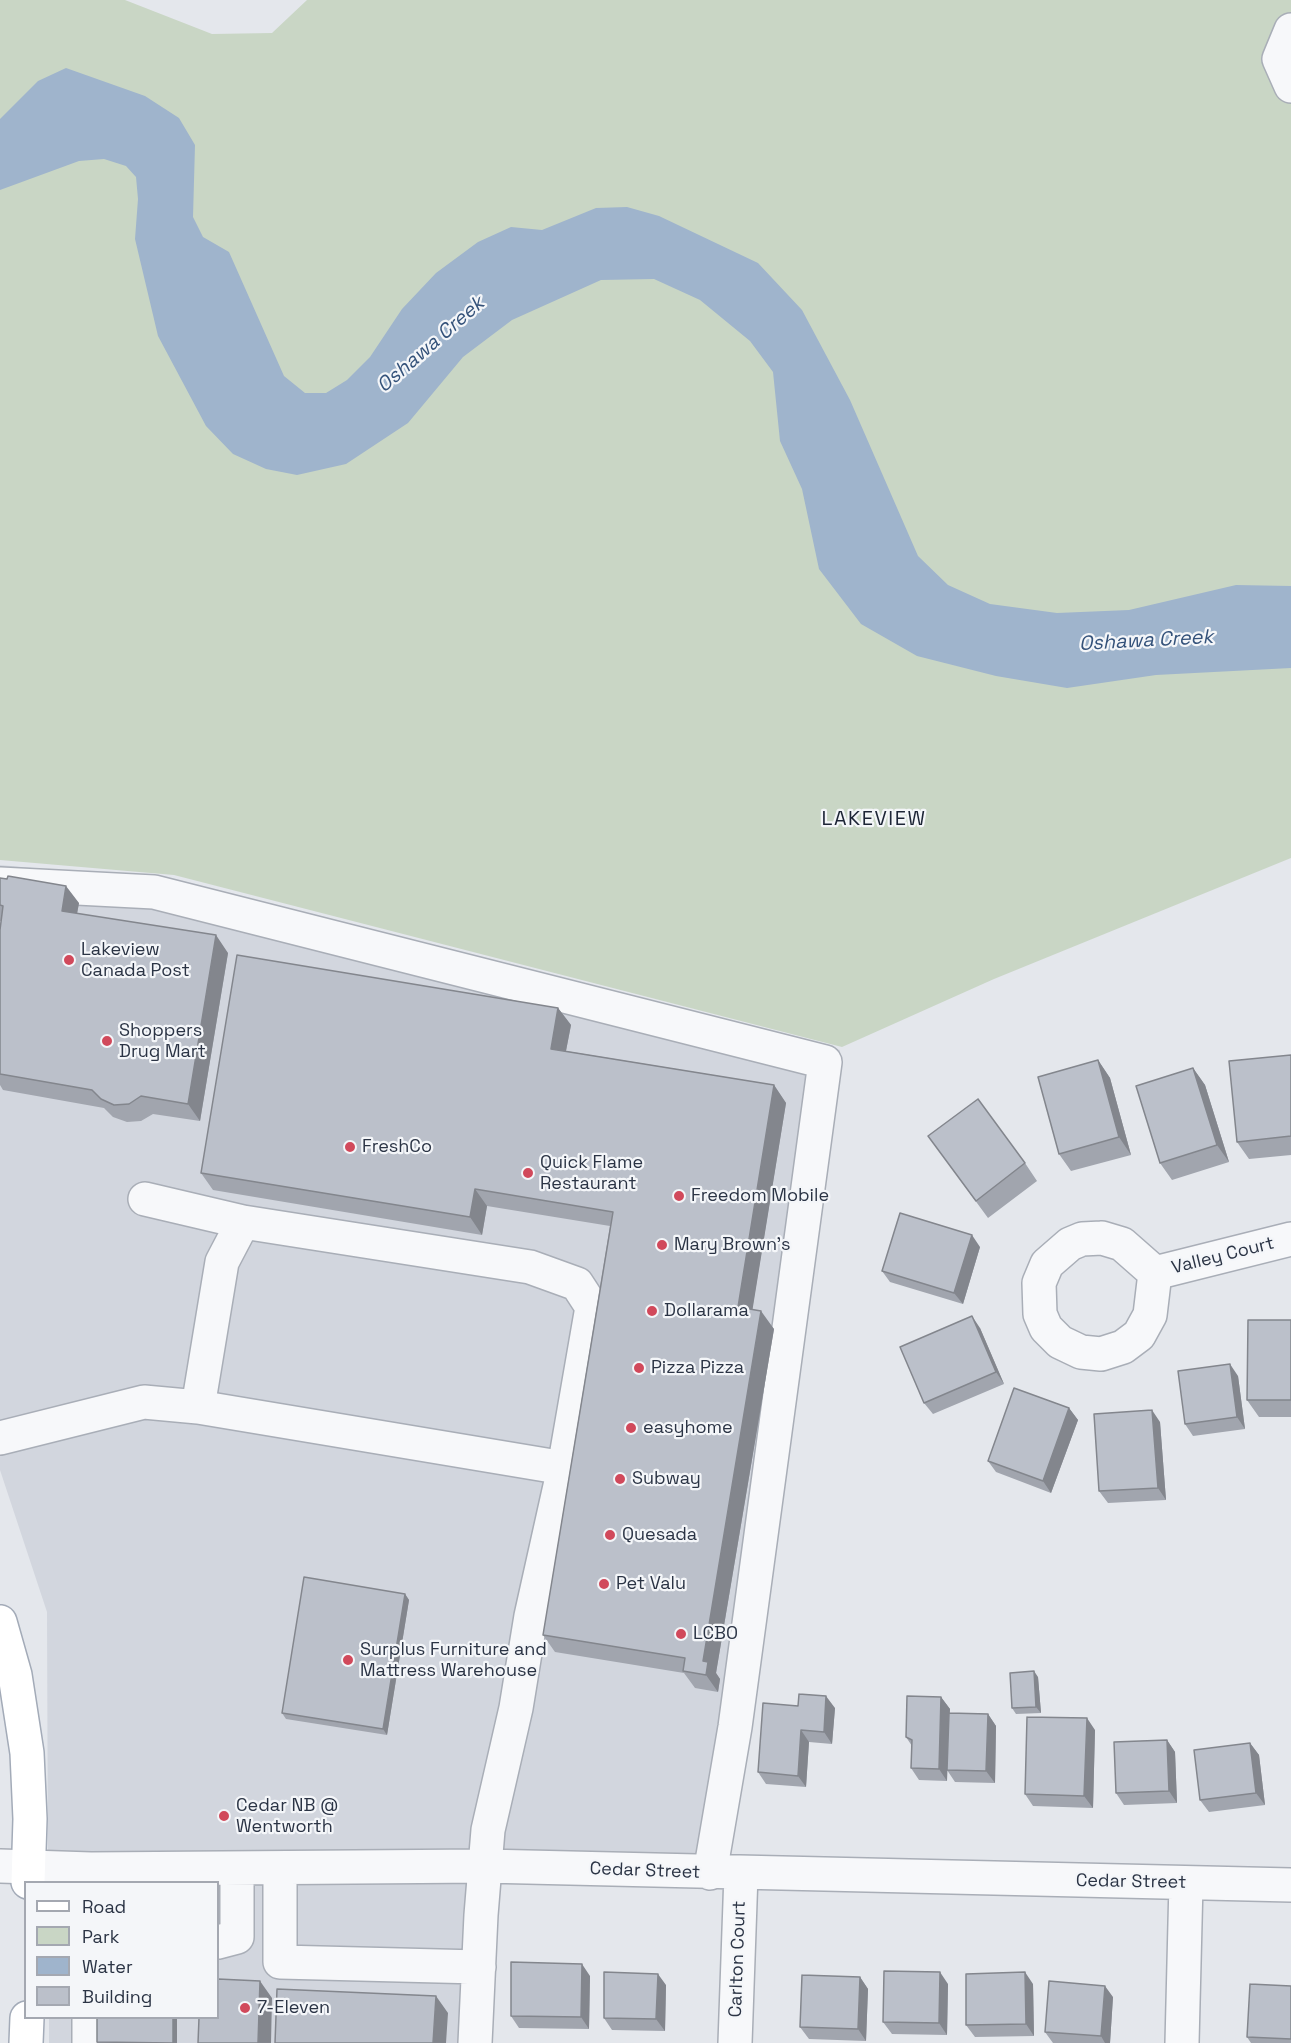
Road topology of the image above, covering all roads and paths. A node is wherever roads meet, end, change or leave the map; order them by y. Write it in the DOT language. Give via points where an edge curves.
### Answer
graph roads {
  1 [pos="1291,30"];
  2 [pos="1291,86"];
  3 [pos="0,884"];
  4 [pos="145,1199"];
  5 [pos="243,1222"];
  6 [pos="1291,1239"];
  7 [pos="1155,1272"];
  8 [pos="198,1407"];
  9 [pos="0,1438"];
  10 [pos="564,1468"];
  11 [pos="0,1622"];
  12 [pos="484,1866"];
  13 [pos="237,1868"];
  14 [pos="280,1868"];
  15 [pos="19,1872"];
  16 [pos="726,1874"];
  17 [pos="149,1876"];
  18 [pos="1186,1883"];
  19 [pos="1291,1885"];
  20 [pos="219,1942"];
  21 [pos="479,1967"];
  22 [pos="27,2019"];
  23 [pos="89,2019"];
  24 [pos="26,2043"];
  25 [pos="88,2043"];
  26 [pos="475,2043"];
  27 [pos="735,2043"];
  28 [pos="1182,2043"];
  1 -- 2 [label="street" via="1280,59"];
  3 -- 16 [label="street, Carlton Court" via="154,891 825,1062 735,1727"];
  4 -- 5 [label="street"];
  5 -- 8 [label="street" via="222,1262"];
  5 -- 10 [label="street" via="530,1267 577,1284 592,1307"];
  6 -- 7 [label="street, Valley Court"];
  8 -- 9 [label="street" via="144,1402"];
  8 -- 10 [label="street"];
  10 -- 12 [label="street" via="531,1616"];
  11 -- 15 [label="main road" via="15,1675 27,1753"];
  12 -- 14 [label="street, Cedar Street"];
  12 -- 16 [label="street, Cedar Street"];
  12 -- 21 [label="street"];
  13 -- 14 [label="street, Cedar Street"];
  13 -- 17 [label="street, Cedar Street"];
  13 -- 20 [label="street" via="237,1937"];
  14 -- 21 [label="street" via="280,1962"];
  15 -- 17 [label="street, Cedar Street"];
  16 -- 18 [label="street, Cedar Street"];
  16 -- 27 [label="street, Carlton Court"];
  18 -- 19 [label="street, Cedar Street"];
  18 -- 28 [label="street"];
  21 -- 26 [label="street"];
  22 -- 24 [label="main road"];
  23 -- 25 [label="street"];
}
